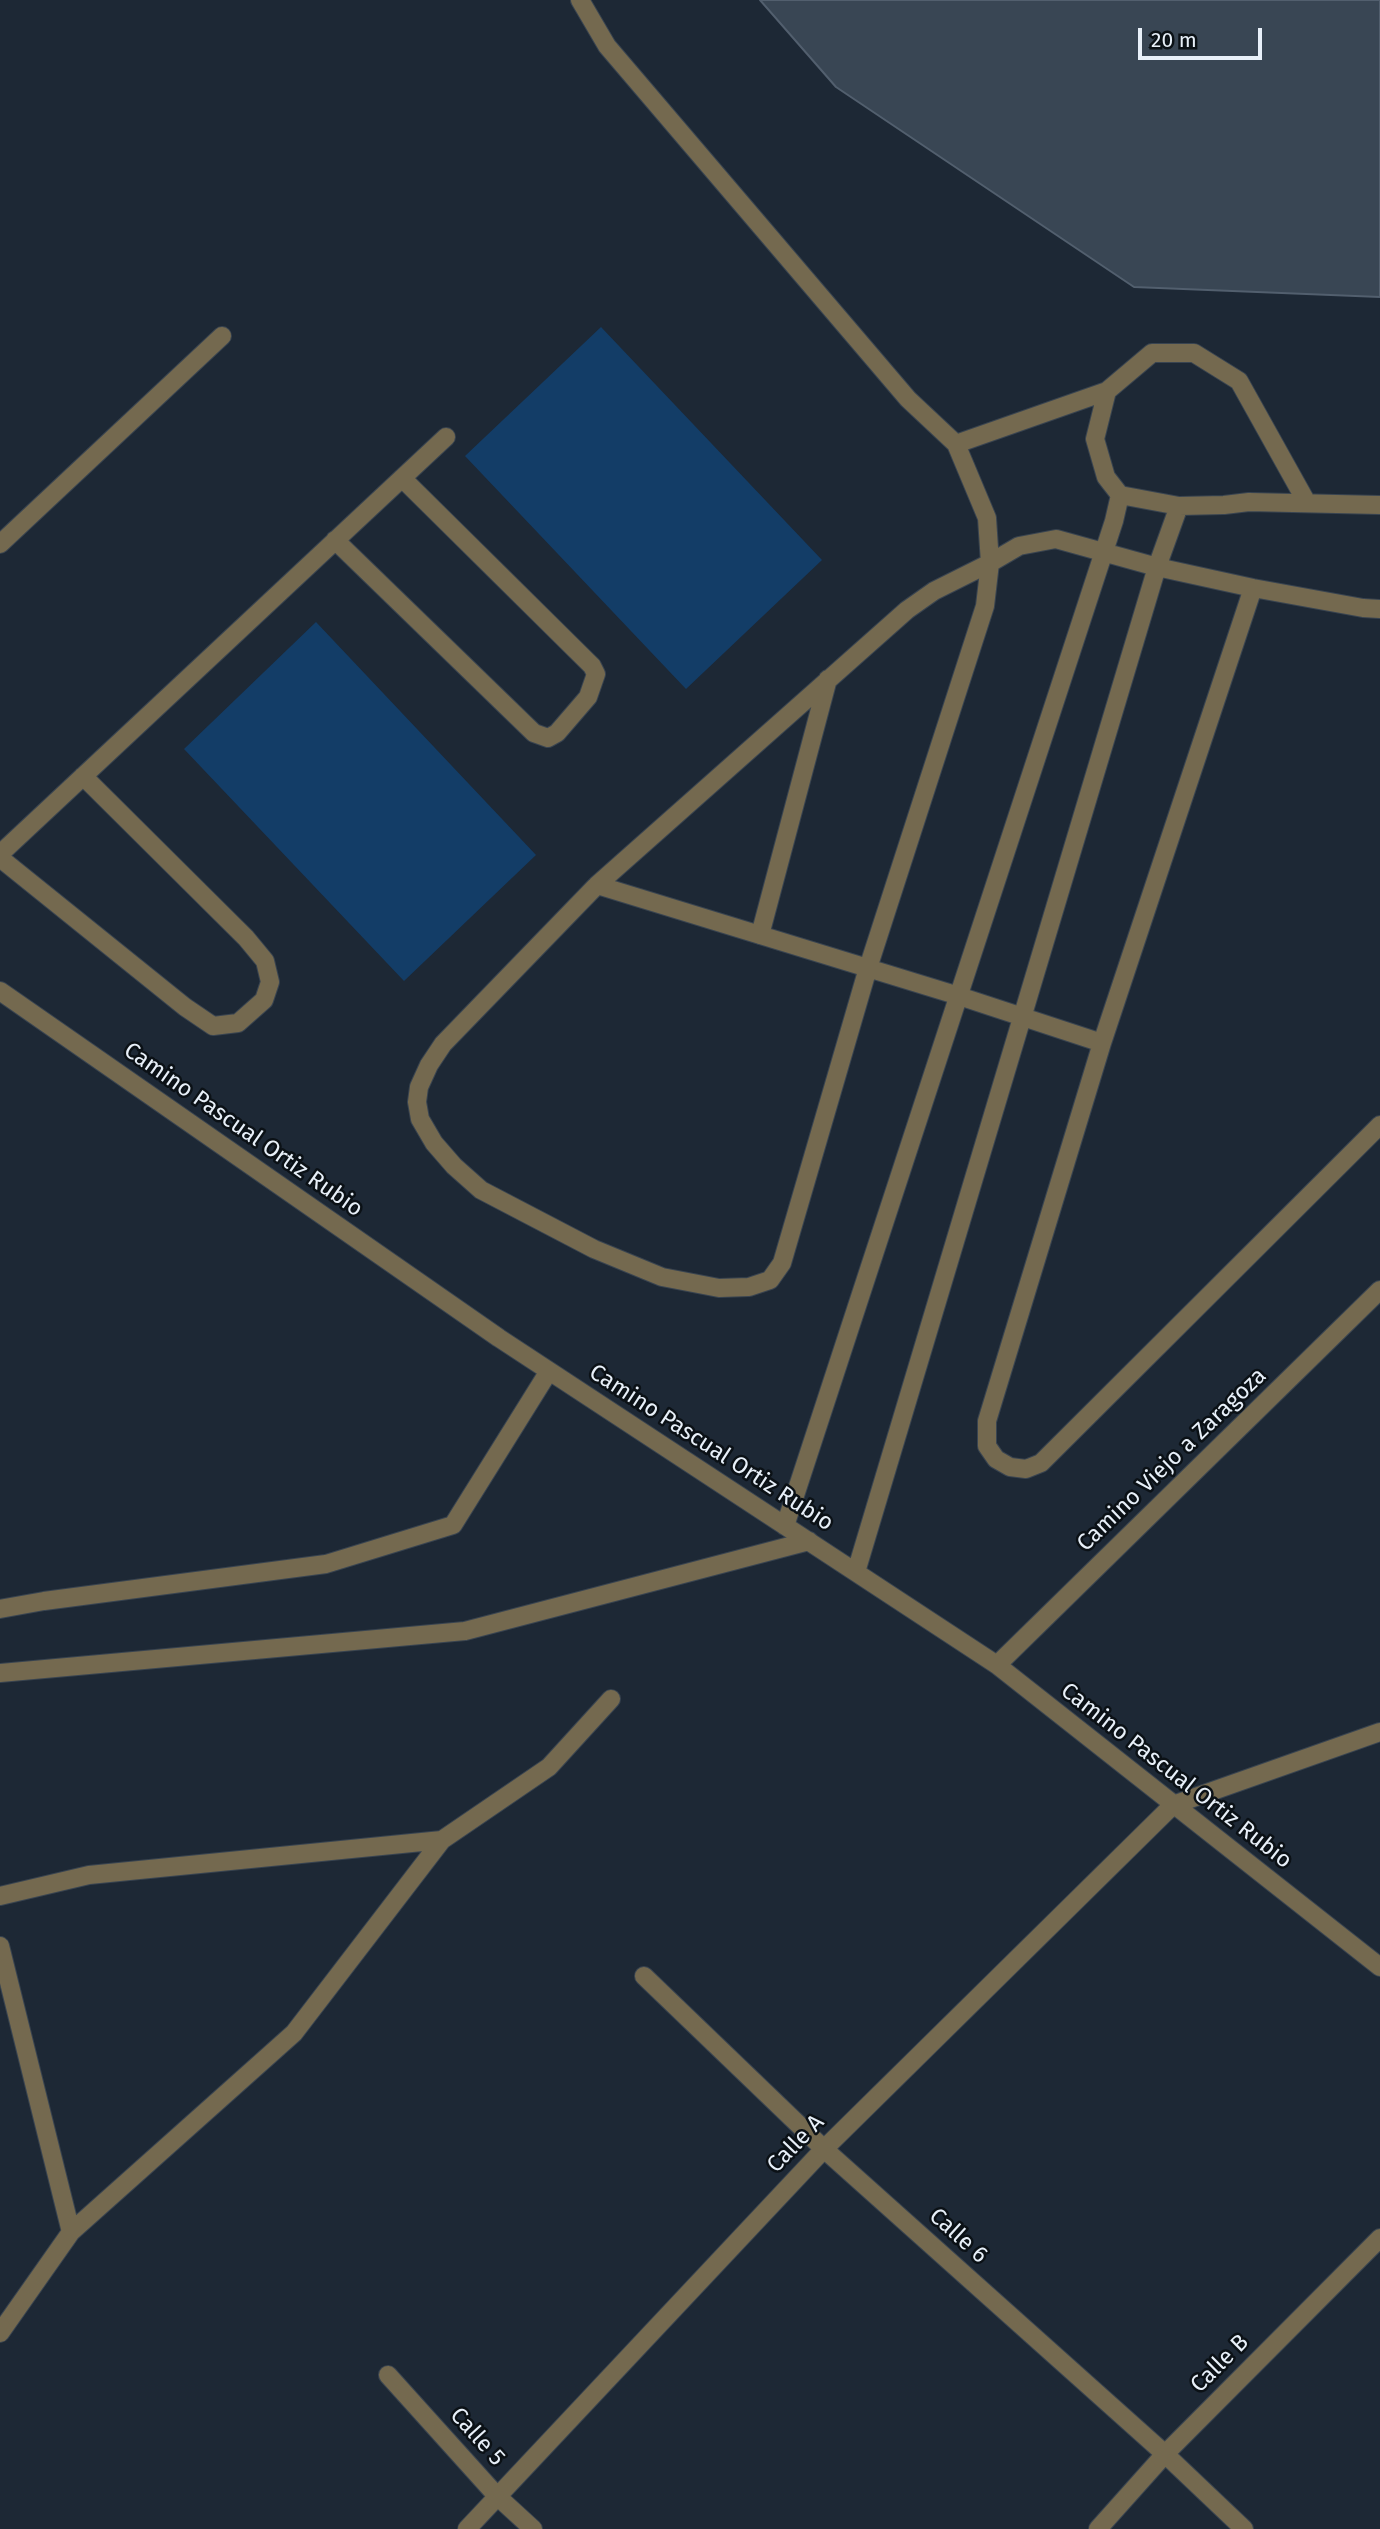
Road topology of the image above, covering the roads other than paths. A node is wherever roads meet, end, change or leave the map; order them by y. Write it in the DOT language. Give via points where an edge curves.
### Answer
graph roads {
  1 [pos="580,0"];
  2 [pos="222,337"];
  3 [pos="1107,391"];
  4 [pos="446,437"];
  5 [pos="956,444"];
  6 [pos="402,478"];
  7 [pos="1120,495"];
  8 [pos="1307,503"];
  9 [pos="1380,505"];
  10 [pos="1179,506"];
  11 [pos="335,540"];
  12 [pos="0,544"];
  13 [pos="1103,553"];
  14 [pos="990,563"];
  15 [pos="1157,567"];
  16 [pos="1253,588"];
  17 [pos="1380,609"];
  18 [pos="828,680"];
  19 [pos="83,776"];
  20 [pos="0,856"];
  21 [pos="597,885"];
  22 [pos="760,934"];
  23 [pos="868,968"];
  24 [pos="0,991"];
  25 [pos="959,996"];
  26 [pos="1022,1017"];
  27 [pos="1102,1043"];
  28 [pos="1380,1125"];
  29 [pos="1380,1290"];
  30 [pos="549,1371"];
  31 [pos="785,1526"];
  32 [pos="809,1541"];
  33 [pos="856,1572"];
  34 [pos="0,1609"];
  35 [pos="997,1665"];
  36 [pos="0,1673"];
  37 [pos="611,1699"];
  38 [pos="1380,1732"];
  39 [pos="1173,1805"];
  40 [pos="442,1840"];
  41 [pos="0,1896"];
  42 [pos="0,1946"];
  43 [pos="1380,1967"];
  44 [pos="644,1976"];
  45 [pos="824,2149"];
  46 [pos="71,2232"];
  47 [pos="1380,2238"];
  48 [pos="0,2333"];
  49 [pos="388,2375"];
  50 [pos="1165,2454"];
  51 [pos="497,2496"];
  52 [pos="467,2529"];
  53 [pos="533,2529"];
  54 [pos="1098,2529"];
  55 [pos="1244,2529"];
  1 -- 5 [label="street" via="607,46 908,399"];
  2 -- 12 [label="street"];
  3 -- 5 [label="street"];
  3 -- 7 [label="street" via="1095,439 1106,477"];
  3 -- 8 [label="street" via="1152,353 1194,353 1239,381"];
  4 -- 6 [label="street"];
  5 -- 14 [label="street" via="987,517"];
  6 -- 11 [label="street"];
  6 -- 11 [label="street" via="592,666 596,674 588,697 556,733 548,738 534,733"];
  7 -- 10 [label="street"];
  7 -- 13 [label="street"];
  8 -- 9 [label="street"];
  8 -- 10 [label="street"];
  10 -- 15 [label="street"];
  11 -- 19 [label="street"];
  13 -- 14 [label="street" via="1056,539 1019,546"];
  13 -- 15 [label="street"];
  13 -- 25 [label="street"];
  14 -- 18 [label="street" via="907,610"];
  14 -- 23 [label="street" via="985,606"];
  15 -- 16 [label="street"];
  15 -- 26 [label="street"];
  16 -- 17 [label="street"];
  16 -- 27 [label="street"];
  18 -- 21 [label="street"];
  18 -- 22 [label="street"];
  19 -- 20 [label="street"];
  19 -- 20 [label="street" via="265,961 270,982 264,1000 238,1023 213,1026"];
  21 -- 22 [label="street"];
  21 -- 23 [label="street" via="443,1044 419,1087 417,1102 420,1119 434,1143 481,1190 594,1249 662,1277 719,1288 749,1287 770,1280 782,1263"];
  22 -- 23 [label="street"];
  23 -- 25 [label="street"];
  24 -- 30 [label="street, Camino Pascual Ortiz Rubio"];
  25 -- 26 [label="street"];
  25 -- 31 [label="street"];
  26 -- 27 [label="street"];
  26 -- 33 [label="street"];
  27 -- 28 [label="street" via="987,1421 987,1446 996,1459 1010,1467 1026,1469 1041,1463"];
  29 -- 35 [label="street, Camino Viejo a Zaragoza"];
  30 -- 31 [label="street, Camino Pascual Ortiz Rubio"];
  30 -- 34 [label="street" via="453,1525 326,1564"];
  31 -- 32 [label="street, Camino Pascual Ortiz Rubio"];
  32 -- 33 [label="street, Camino Pascual Ortiz Rubio"];
  32 -- 36 [label="street" via="465,1631"];
  33 -- 35 [label="street, Camino Pascual Ortiz Rubio"];
  35 -- 39 [label="street, Camino Pascual Ortiz Rubio"];
  37 -- 40 [label="street" via="549,1767"];
  38 -- 39 [label="street"];
  39 -- 43 [label="street, Camino Pascual Ortiz Rubio"];
  39 -- 45 [label="street, Calle A"];
  40 -- 41 [label="street" via="89,1875"];
  40 -- 46 [label="street" via="294,2033"];
  42 -- 46 [label="street"];
  44 -- 45 [label="street, Calle 6"];
  45 -- 50 [label="street, Calle 6"];
  45 -- 51 [label="street, Calle A"];
  46 -- 48 [label="street"];
  47 -- 50 [label="street, Calle B"];
  49 -- 51 [label="street, Calle 5"];
  50 -- 54 [label="street, Calle B"];
  50 -- 55 [label="street, Calle 6"];
  51 -- 52 [label="street, Calle A"];
  51 -- 53 [label="street, Calle 5"];
}
